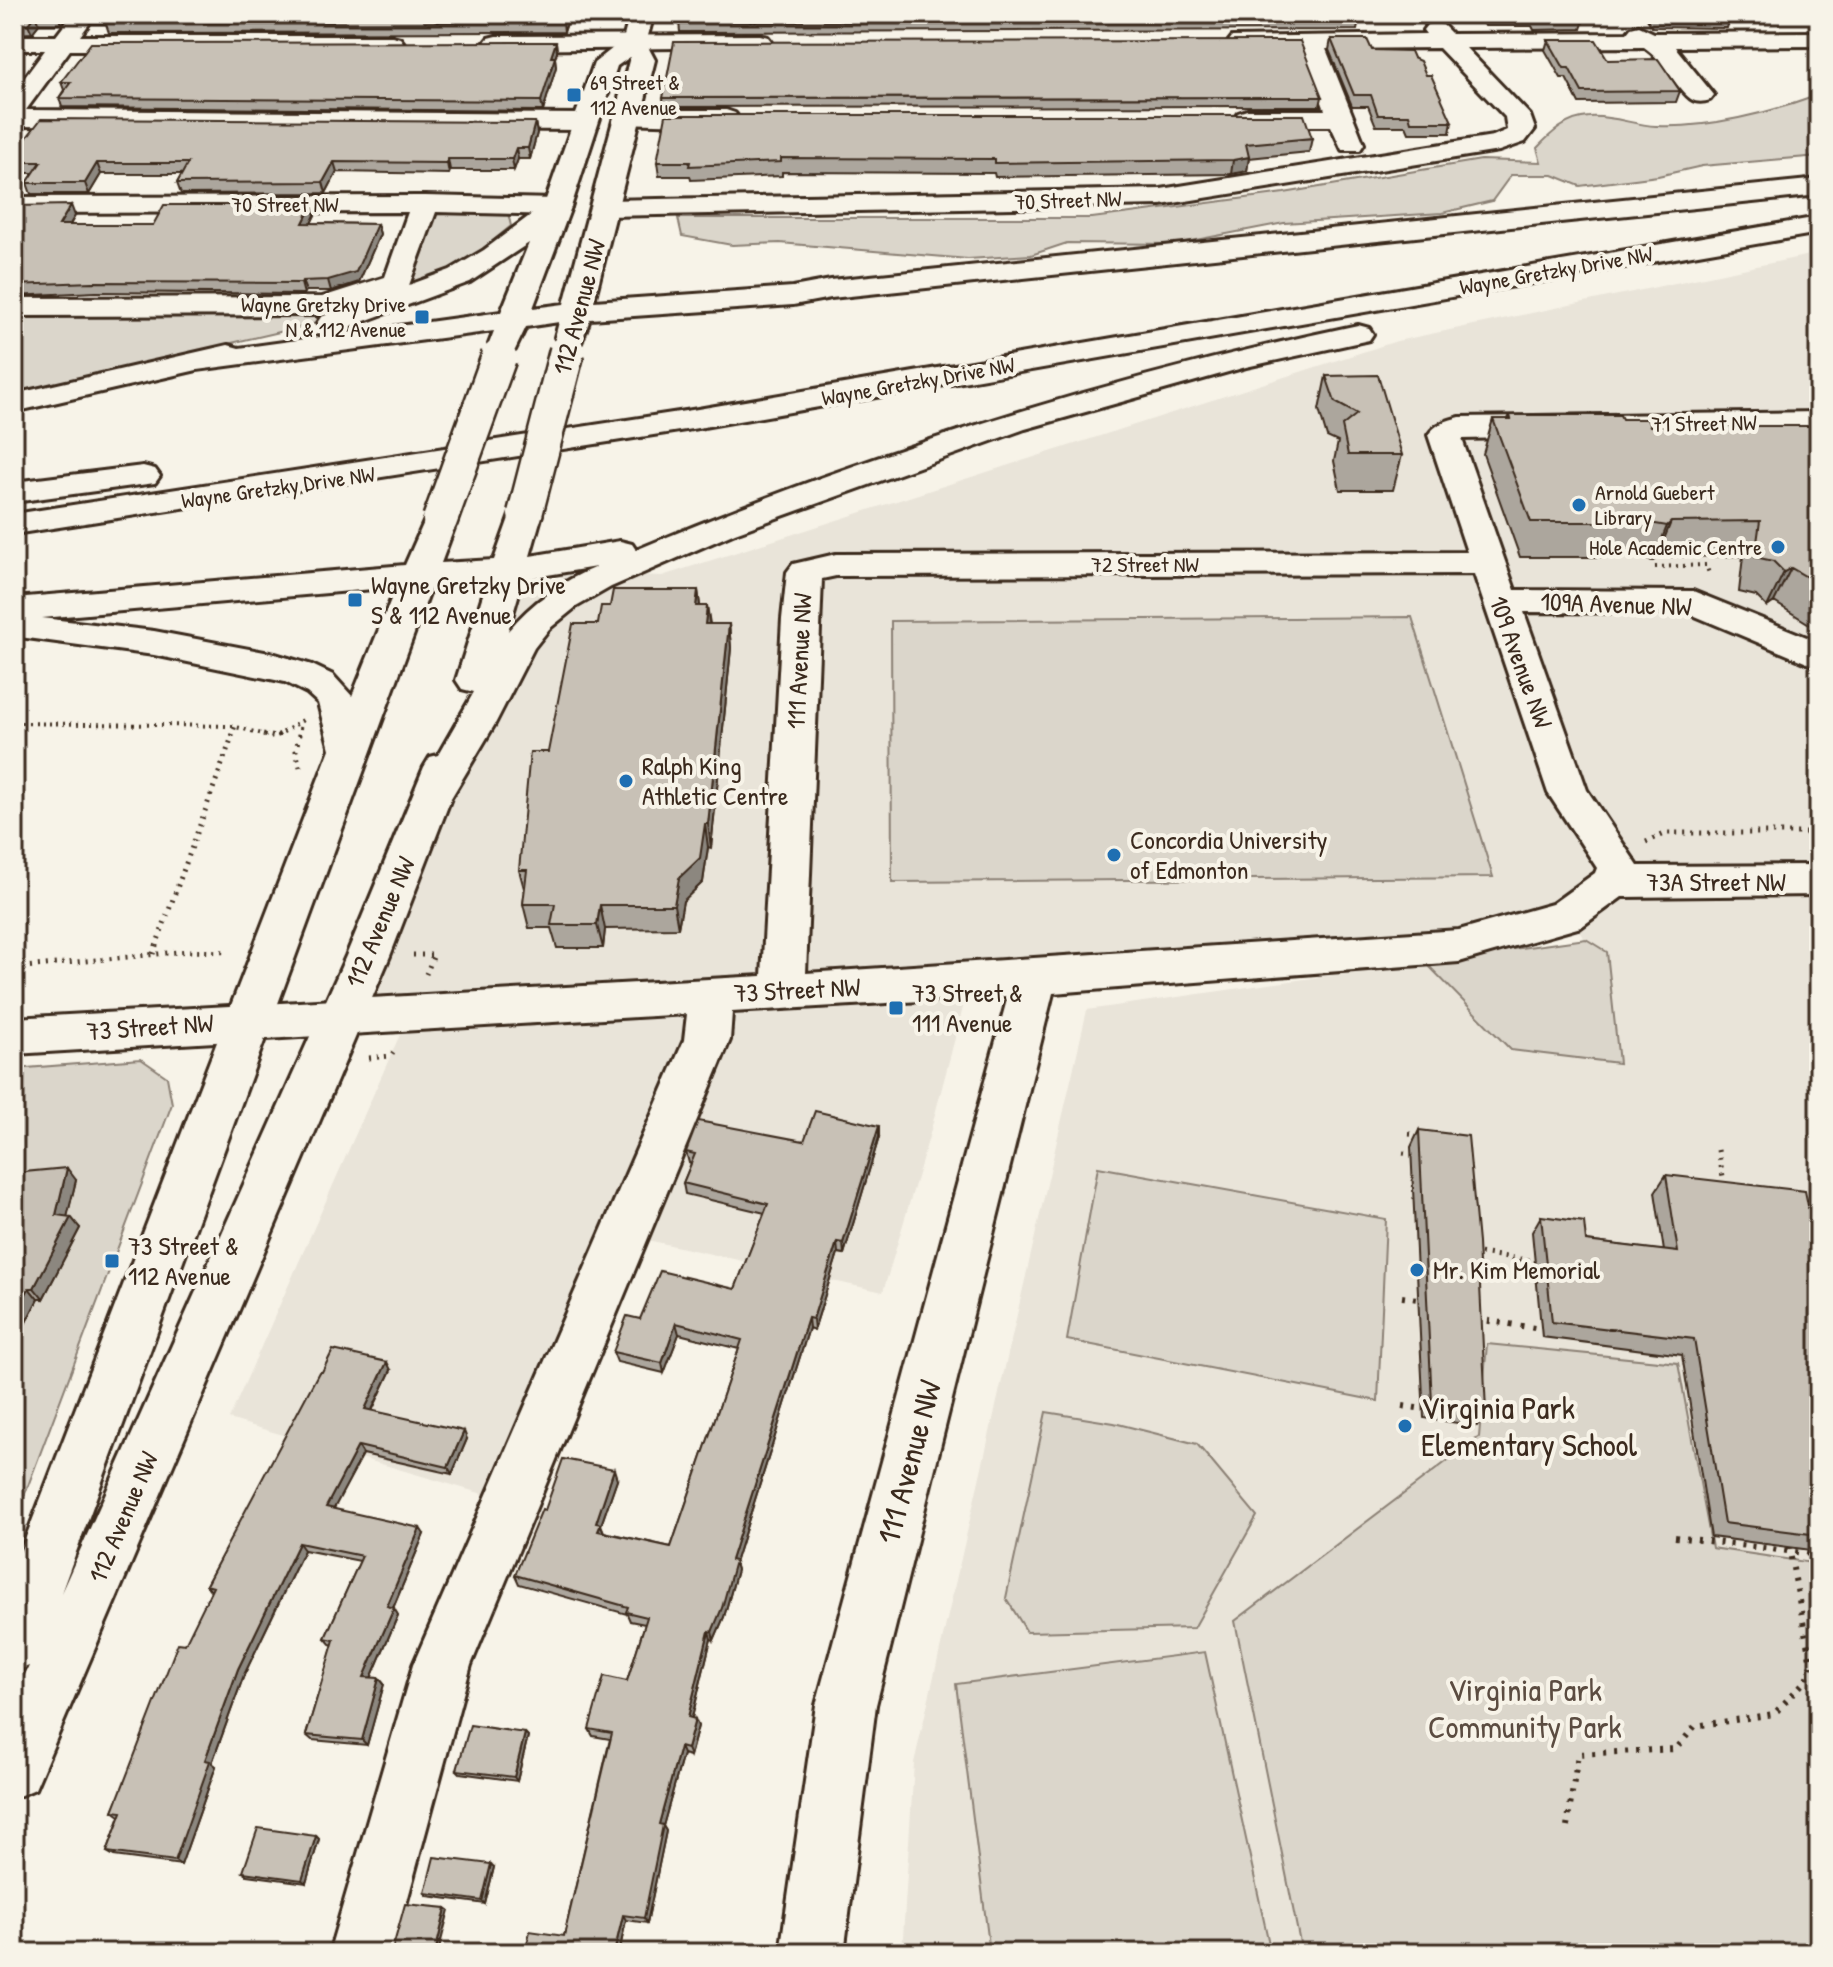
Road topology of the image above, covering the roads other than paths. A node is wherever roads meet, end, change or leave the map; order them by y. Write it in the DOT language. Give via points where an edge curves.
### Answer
graph roads {
  1 [pos="85,14"];
  2 [pos="642,14"];
  3 [pos="1420,14"];
  4 [pos="1606,14"];
  5 [pos="1782,14"];
  6 [pos="1819,32"];
  7 [pos="1819,39"];
  8 [pos="1651,40"];
  9 [pos="791,42"];
  10 [pos="1215,42"];
  11 [pos="1311,42"];
  12 [pos="1447,42"];
  13 [pos="14,43"];
  14 [pos="63,43"];
  15 [pos="408,43"];
  16 [pos="471,43"];
  17 [pos="634,43"];
  18 [pos="1701,95"];
  19 [pos="14,109"];
  20 [pos="14,118"];
  21 [pos="629,118"];
  22 [pos="743,118"];
  23 [pos="1215,118"];
  24 [pos="1341,118"];
  25 [pos="585,122"];
  26 [pos="1359,165"];
  27 [pos="1819,187"];
  28 [pos="1819,201"];
  29 [pos="425,204"];
  30 [pos="14,205"];
  31 [pos="556,208"];
  32 [pos="606,208"];
  33 [pos="1819,225"];
  34 [pos="1819,239"];
  35 [pos="596,246"];
  36 [pos="831,289"];
  37 [pos="14,307"];
  38 [pos="577,311"];
  39 [pos="512,319"];
  40 [pos="200,362"];
  41 [pos="14,403"];
  42 [pos="1819,422"];
  43 [pos="1447,431"];
  44 [pos="14,492"];
  45 [pos="14,524"];
  46 [pos="723,526"];
  47 [pos="1486,563"];
  48 [pos="510,570"];
  49 [pos="805,572"];
  50 [pos="421,576"];
  51 [pos="1499,601"];
  52 [pos="14,609"];
  53 [pos="14,628"];
  54 [pos="1819,656"];
  55 [pos="350,749"];
  56 [pos="434,794"];
  57 [pos="1612,869"];
  58 [pos="1819,880"];
  59 [pos="1035,977"];
  60 [pos="783,990"];
  61 [pos="712,994"];
  62 [pos="340,1015"];
  63 [pos="249,1021"];
  64 [pos="14,1036"];
  65 [pos="14,1643"];
  66 [pos="14,1768"];
  67 [pos="361,1953"];
  68 [pos="812,1953"];
  1 -- 14 [label="main road"];
  2 -- 17 [label="main road, 112 Avenue NW"];
  3 -- 12 [label="main road"];
  4 -- 8 [label="main road"];
  5 -- 6 [label="main road"];
  7 -- 8 [label="main road"];
  8 -- 12 [label="main road"];
  8 -- 18 [label="main road"];
  9 -- 17 [label="main road"];
  10 -- 11 [label="main road"];
  11 -- 12 [label="main road"];
  11 -- 24 [label="main road"];
  12 -- 26 [label="main road, 70 Street NW" via="1517,115 1522,129 1499,143"];
  13 -- 14 [label="main road"];
  14 -- 15 [label="main road"];
  14 -- 19 [label="main road"];
  16 -- 17 [label="main road"];
  17 -- 21 [label="main road, 112 Avenue NW" via="643,60"];
  17 -- 25 [label="main road, 112 Avenue NW" via="606,63"];
  20 -- 25 [label="main road"];
  21 -- 22 [label="main road"];
  21 -- 32 [label="main road, 112 Avenue NW"];
  23 -- 24 [label="main road"];
  24 -- 26 [label="main road"];
  25 -- 31 [label="main road, 112 Avenue NW"];
  26 -- 32 [label="main road, 70 Street NW" via="1161,197"];
  27 -- 36 [label="main road"];
  28 -- 44 [label="main road, Wayne Gretzky Drive NW" via="658,400"];
  29 -- 30 [label="main road, 70 Street NW"];
  29 -- 31 [label="main road, 70 Street NW"];
  29 -- 37 [label="main road" via="398,282 324,306"];
  31 -- 39 [label="main road, 112 Avenue NW"];
  31 -- 40 [label="main road" via="460,276 311,330"];
  32 -- 35 [label="main road, 112 Avenue NW"];
  33 -- 45 [label="main road, Wayne Gretzky Drive NW" via="653,428"];
  34 -- 46 [label="main road" via="1227,362 1014,422"];
  35 -- 36 [label="main road" via="630,275 706,288"];
  35 -- 38 [label="main road, 112 Avenue NW"];
  36 -- 38 [label="main road"];
  38 -- 39 [label="main road"];
  38 -- 48 [label="main road, 112 Avenue NW, bridge"];
  39 -- 40 [label="main road"];
  39 -- 50 [label="main road, 112 Avenue NW, bridge"];
  40 -- 41 [label="main road"];
  42 -- 43 [label="main road, 71 Street NW"];
  43 -- 47 [label="main road, 109 Avenue NW" via="1443,439"];
  46 -- 48 [label="main road" via="595,558"];
  46 -- 56 [label="main road" via="598,579 536,621 518,643"];
  47 -- 49 [label="main road, 72 Street NW" via="836,565"];
  47 -- 51 [label="main road, 109 Avenue NW"];
  48 -- 50 [label="main road"];
  48 -- 56 [label="main road, 112 Avenue NW"];
  49 -- 60 [label="main road, 111 Avenue NW"];
  50 -- 52 [label="main road"];
  50 -- 55 [label="main road, 112 Avenue NW"];
  51 -- 54 [label="main road, 109A Avenue NW" via="1693,602"];
  51 -- 57 [label="main road, 109 Avenue NW" via="1568,793"];
  53 -- 55 [label="main road" via="172,645 280,668 322,684 334,697"];
  55 -- 63 [label="main road, 112 Avenue NW"];
  56 -- 62 [label="main road, 112 Avenue NW"];
  57 -- 58 [label="main road, 73A Street NW"];
  57 -- 59 [label="main road, 73 Street NW" via="1566,916 1459,946"];
  59 -- 60 [label="main road, 73 Street NW"];
  59 -- 68 [label="main road, 111 Avenue NW" via="846,1705"];
  60 -- 61 [label="main road, 73 Street NW"];
  61 -- 62 [label="main road, 73 Street NW"];
  61 -- 67 [label="main road" via="707,1040 442,1665"];
  62 -- 63 [label="main road, 73 Street NW"];
  62 -- 66 [label="main road, 112 Avenue NW"];
  63 -- 64 [label="main road, 73 Street NW"];
  63 -- 65 [label="main road, 112 Avenue NW"];
}
